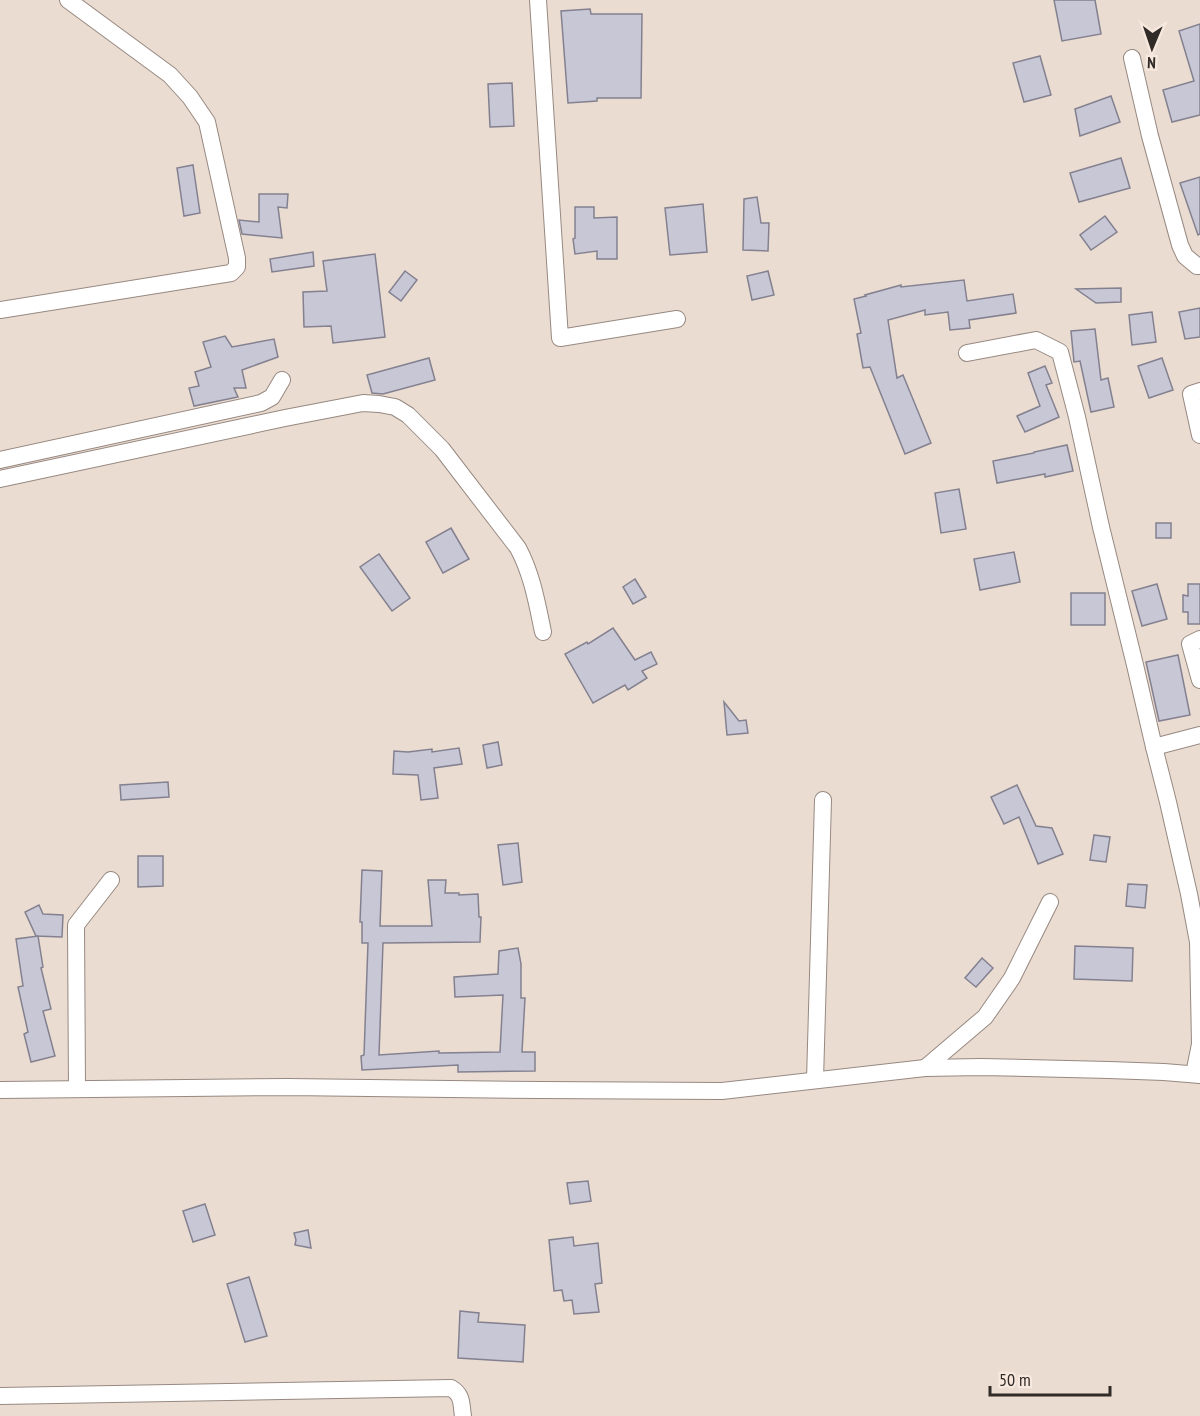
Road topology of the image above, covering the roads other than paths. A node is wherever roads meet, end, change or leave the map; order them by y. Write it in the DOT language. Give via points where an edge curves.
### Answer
graph roads {
  1 [pos="69,0"];
  2 [pos="538,0"];
  3 [pos="1132,57"];
  4 [pos="1200,267"];
  5 [pos="0,310"];
  6 [pos="677,319"];
  7 [pos="967,352"];
  8 [pos="282,380"];
  9 [pos="1200,391"];
  10 [pos="1200,435"];
  11 [pos="0,460"];
  12 [pos="0,479"];
  13 [pos="543,632"];
  14 [pos="1200,639"];
  15 [pos="1200,680"];
  16 [pos="1200,735"];
  17 [pos="1154,747"];
  18 [pos="823,800"];
  19 [pos="111,880"];
  20 [pos="1050,902"];
  21 [pos="924,1068"];
  22 [pos="1197,1075"];
  23 [pos="815,1080"];
  24 [pos="76,1089"];
  25 [pos="0,1090"];
  26 [pos="0,1396"];
  27 [pos="463,1416"];
  1 -- 5 [label="street" via="170,75 207,122 237,267 231,273"];
  2 -- 6 [label="street" via="560,338"];
  3 -- 4 [label="street" via="1180,245 1185,256"];
  7 -- 17 [label="street" via="1036,340 1060,352"];
  8 -- 11 [label="street" via="272,397 261,404"];
  9 -- 10 [label="street" via="1191,394"];
  12 -- 13 [label="street" via="363,403 394,407 408,415 442,449 518,548 531,578"];
  14 -- 15 [label="street" via="1190,644"];
  16 -- 17 [label="street"];
  17 -- 22 [label="street" via="1198,942"];
  18 -- 23 [label="street"];
  19 -- 24 [label="street" via="76,925"];
  20 -- 21 [label="street" via="1012,978 985,1017"];
  21 -- 22 [label="street" via="1049,1068"];
  21 -- 23 [label="street"];
  23 -- 24 [label="street" via="722,1091"];
  24 -- 25 [label="street"];
  26 -- 27 [label="street" via="451,1388 458,1392"];
}
